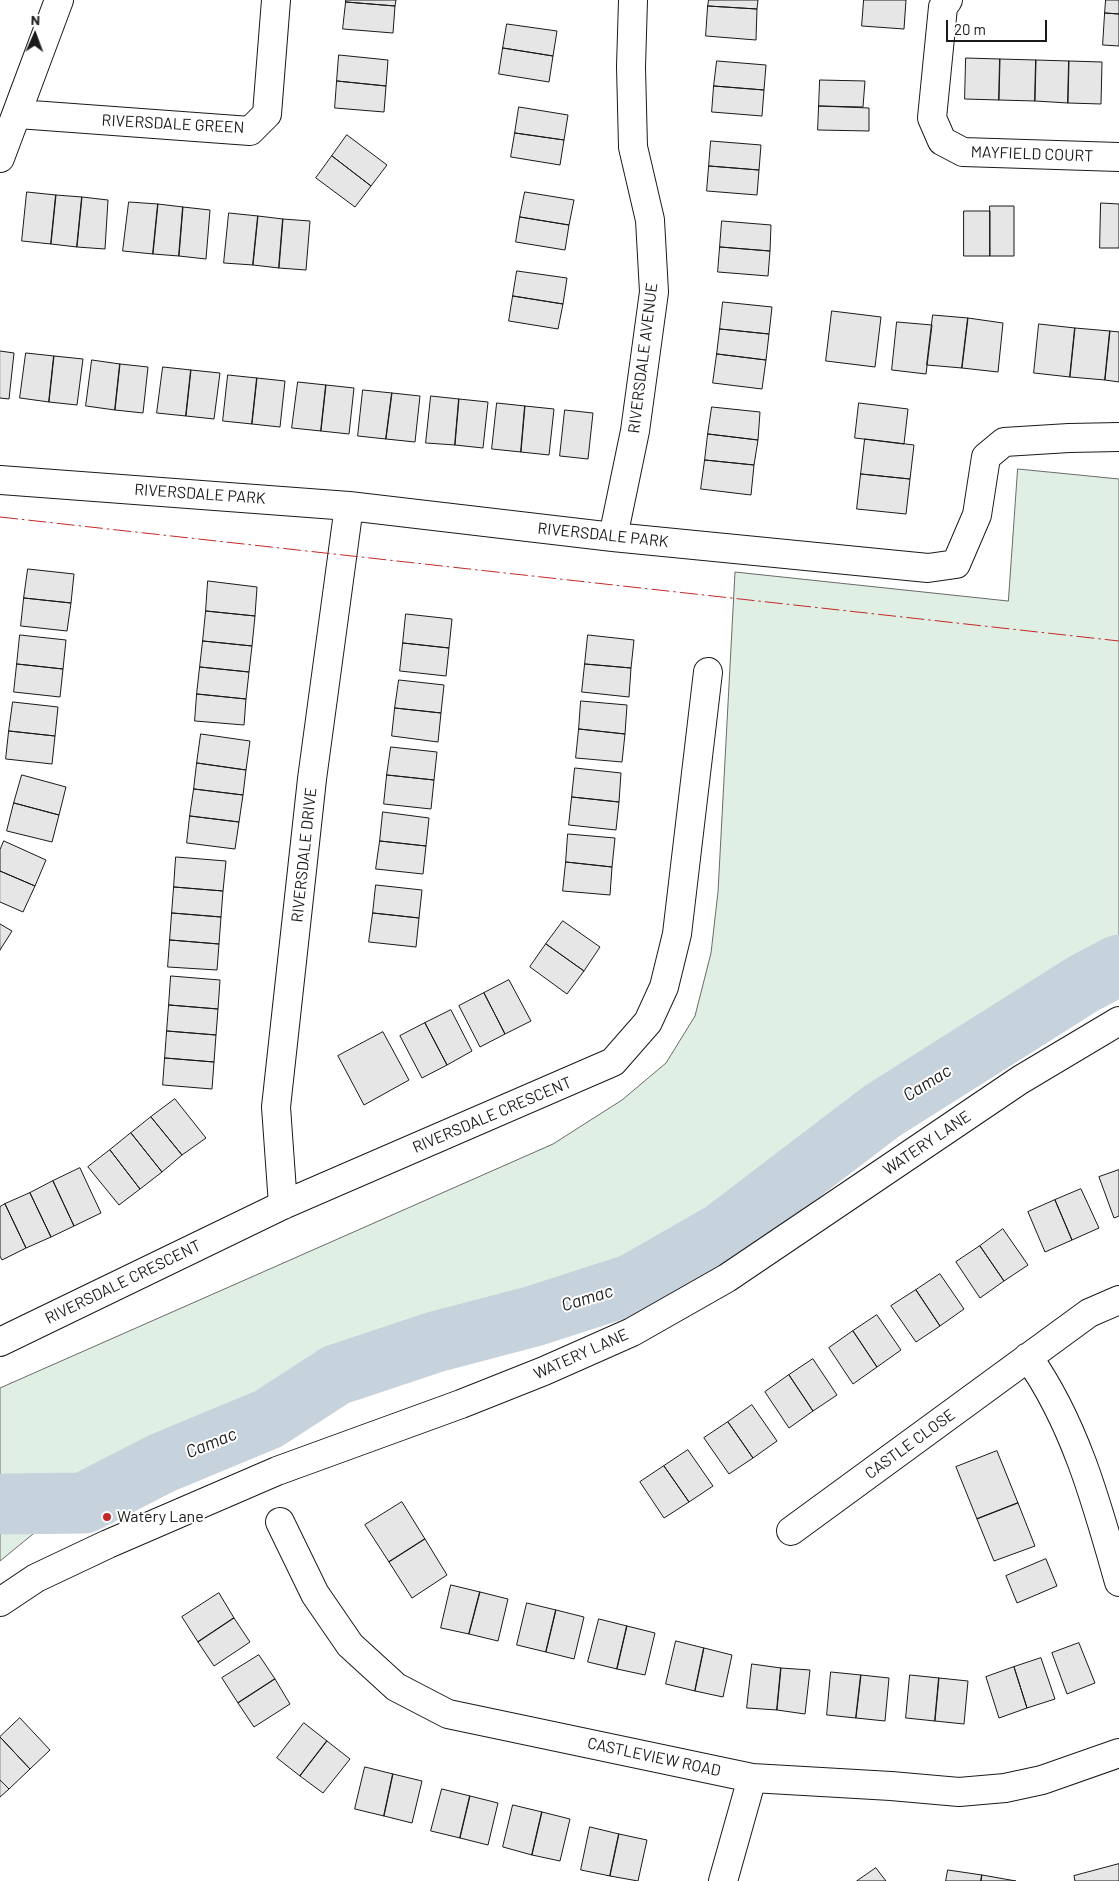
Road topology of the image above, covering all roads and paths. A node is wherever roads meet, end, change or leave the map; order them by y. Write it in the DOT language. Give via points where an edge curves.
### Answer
graph roads {
  1 [pos="59,0"];
  2 [pos="276,0"];
  3 [pos="633,0"];
  4 [pos="948,0"];
  5 [pos="18,114"];
  6 [pos="1119,157"];
  7 [pos="0,158"];
  8 [pos="1119,437"];
  9 [pos="0,480"];
  10 [pos="349,506"];
  11 [pos="613,537"];
  12 [pos="708,672"];
  13 [pos="1119,1020"];
  14 [pos="283,1205"];
  15 [pos="1119,1300"];
  16 [pos="0,1342"];
  17 [pos="1028,1357"];
  18 [pos="280,1522"];
  19 [pos="791,1531"];
  20 [pos="1119,1582"];
  21 [pos="0,1602"];
  22 [pos="1119,1753"];
  23 [pos="752,1778"];
  24 [pos="723,1881"];
  1 -- 5 [label="street"];
  2 -- 5 [label="street, RIVERSDALE GREEN" via="267,114 250,131"];
  3 -- 11 [label="street, RIVERSDALE AVENUE" via="633,147 650,220 654,292 635,431"];
  4 -- 6 [label="street, MAYFIELD COURT" via="943,7 932,118 942,141 963,152"];
  5 -- 7 [label="street"];
  8 -- 11 [label="street, RIVERSDALE PARK" via="1004,442 986,456 977,515 956,564 928,568"];
  9 -- 10 [label="street, RIVERSDALE PARK"];
  10 -- 11 [label="street, RIVERSDALE PARK"];
  10 -- 14 [label="street, RIVERSDALE DRIVE" via="312,779 276,1107"];
  12 -- 14 [label="street, RIVERSDALE CRESCENT" via="677,934 664,987 648,1022 613,1062"];
  13 -- 21 [label="street, WATERY LANE" via="1020,1080 727,1278 632,1332 461,1404 277,1471 36,1578"];
  14 -- 16 [label="street, RIVERSDALE CRESCENT"];
  15 -- 17 [label="street, CASTLE CLOSE" via="1089,1313"];
  17 -- 19 [label="street, CASTLE CLOSE"];
  17 -- 20 [label="street" via="1042,1376 1073,1435"];
  18 -- 23 [label="street, CASTLEVIEW ROAD" via="315,1594 350,1645 396,1687 448,1714"];
  22 -- 23 [label="street, CASTLEVIEW ROAD" via="1042,1780 1005,1788 960,1792"];
  23 -- 24 [label="street"];
}
